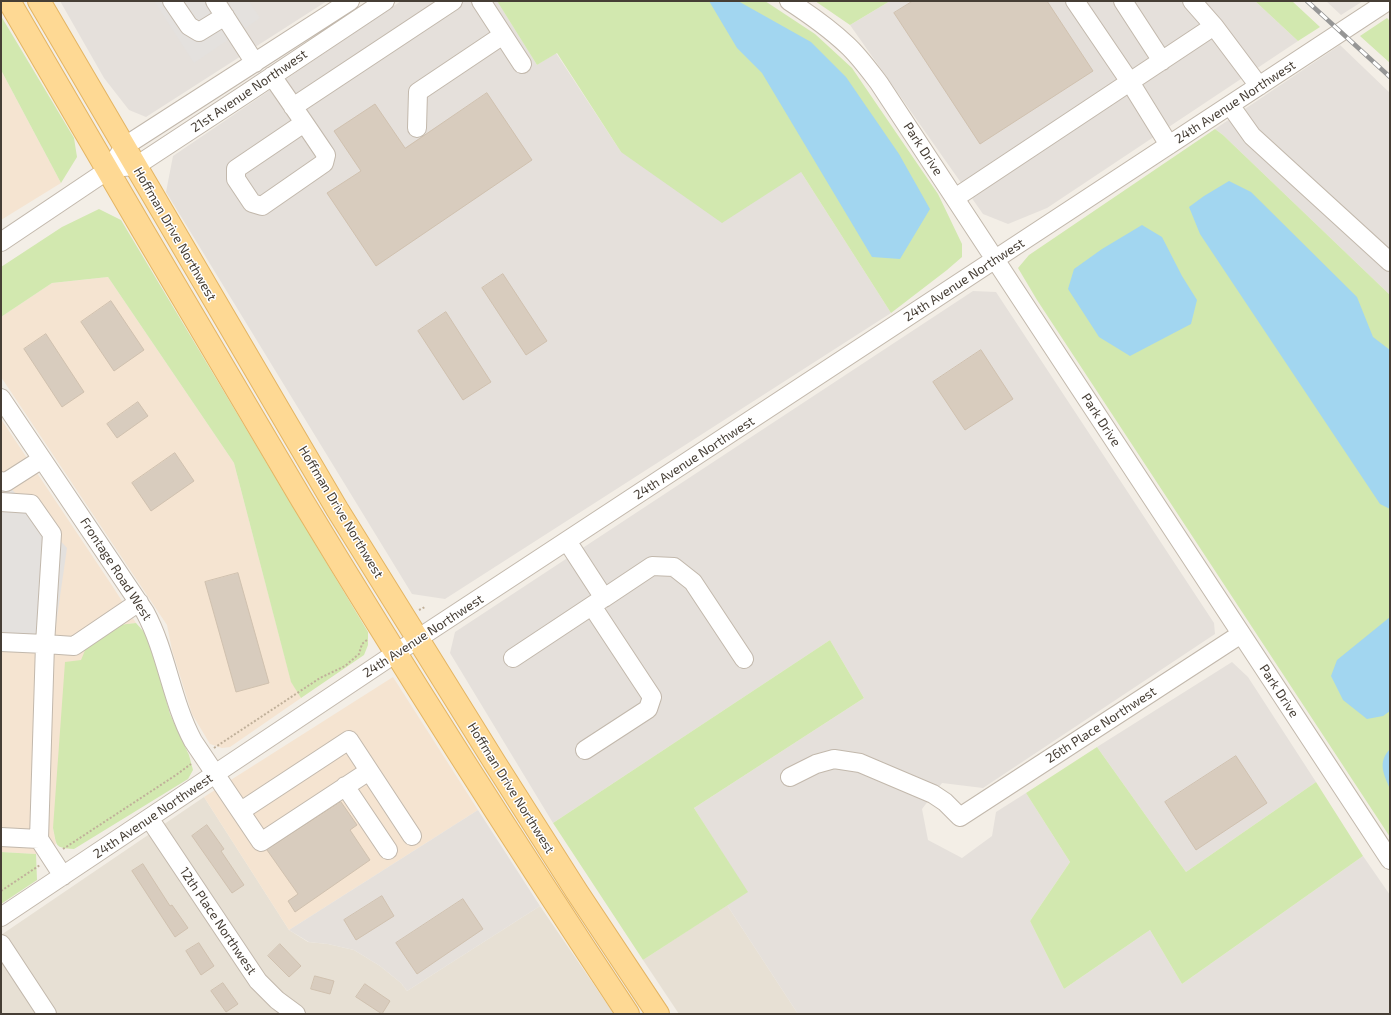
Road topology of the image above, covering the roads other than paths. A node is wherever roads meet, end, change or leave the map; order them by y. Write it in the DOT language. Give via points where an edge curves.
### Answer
graph roads {
  1 [pos="9,1"];
  2 [pos="39,1"];
  3 [pos="172,1"];
  4 [pos="215,1"];
  5 [pos="350,1"];
  6 [pos="385,1"];
  7 [pos="453,1"];
  8 [pos="481,1"];
  9 [pos="789,1"];
  10 [pos="1075,1"];
  11 [pos="1123,1"];
  12 [pos="1192,1"];
  13 [pos="1388,1"];
  14 [pos="225,16"];
  15 [pos="1214,26"];
  16 [pos="503,35"];
  17 [pos="1162,61"];
  18 [pos="255,63"];
  19 [pos="522,64"];
  20 [pos="272,76"];
  21 [pos="1130,82"];
  22 [pos="1259,86"];
  23 [pos="1230,105"];
  24 [pos="293,107"];
  25 [pos="304,123"];
  26 [pos="417,128"];
  27 [pos="1169,145"];
  28 [pos="125,146"];
  29 [pos="136,166"];
  30 [pos="108,170"];
  31 [pos="956,198"];
  32 [pos="1,242"];
  33 [pos="996,259"];
  34 [pos="1390,262"];
  35 [pos="1,398"];
  36 [pos="42,459"];
  37 [pos="1,481"];
  38 [pos="1,502"];
  39 [pos="567,541"];
  40 [pos="139,602"];
  41 [pos="598,602"];
  42 [pos="1241,634"];
  43 [pos="418,639"];
  44 [pos="1,642"];
  45 [pos="45,644"];
  46 [pos="396,653"];
  47 [pos="514,658"];
  48 [pos="744,659"];
  49 [pos="585,750"];
  50 [pos="369,771"];
  51 [pos="216,774"];
  52 [pos="790,777"];
  53 [pos="345,786"];
  54 [pos="241,811"];
  55 [pos="149,818"];
  56 [pos="412,836"];
  57 [pos="1,837"];
  58 [pos="39,839"];
  59 [pos="388,850"];
  60 [pos="1390,860"];
  61 [pos="63,876"];
  62 [pos="1,917"];
  63 [pos="1,944"];
  64 [pos="41,1012"];
  65 [pos="296,1014"];
  66 [pos="628,1014"];
  67 [pos="658,1014"];
  1 -- 30 [label="main road, Hoffman Drive Northwest"];
  2 -- 28 [label="main road, Hoffman Drive Northwest"];
  3 -- 14 [label="street" via="188,26 200,32"];
  4 -- 14 [label="street"];
  5 -- 18 [label="street, 21st Avenue Northwest"];
  6 -- 20 [label="street, 21st Avenue Northwest"];
  7 -- 24 [label="street"];
  8 -- 16 [label="street"];
  9 -- 31 [label="street, Park Drive" via="846,44 863,62"];
  10 -- 21 [label="street"];
  11 -- 17 [label="street"];
  12 -- 15 [label="street"];
  13 -- 22 [label="street, 24th Avenue Northwest"];
  14 -- 18 [label="street"];
  15 -- 17 [label="street"];
  15 -- 22 [label="street"];
  16 -- 19 [label="street"];
  16 -- 26 [label="street" via="418,92"];
  17 -- 21 [label="street"];
  18 -- 28 [label="street, 21st Avenue Northwest"];
  20 -- 24 [label="street"];
  20 -- 29 [label="street, 21st Avenue Northwest"];
  21 -- 27 [label="street"];
  21 -- 31 [label="street"];
  22 -- 23 [label="street, 24th Avenue Northwest"];
  23 -- 27 [label="street, 24th Avenue Northwest"];
  23 -- 34 [label="street" via="1252,136"];
  24 -- 25 [label="street"];
  25 -- 25 [label="street" via="326,154 324,163 262,206 252,203 236,179 236,169"];
  27 -- 33 [label="street, 24th Avenue Northwest"];
  28 -- 29 [label="main road, Hoffman Drive Northwest"];
  28 -- 30 [label="street, 21st Avenue Northwest"];
  29 -- 30 [label="street, 21st Avenue Northwest"];
  29 -- 43 [label="main road, Hoffman Drive Northwest" via="337,509"];
  30 -- 32 [label="street, 21st Avenue Northwest"];
  30 -- 46 [label="main road, Hoffman Drive Northwest" via="302,500"];
  31 -- 33 [label="street, Park Drive"];
  33 -- 39 [label="street, 24th Avenue Northwest"];
  33 -- 42 [label="street, Park Drive"];
  35 -- 36 [label="street, Frontage Road West"];
  36 -- 37 [label="street" via="6,482"];
  36 -- 40 [label="street, Frontage Road West"];
  38 -- 45 [label="street" via="31,504 52,534"];
  39 -- 41 [label="street"];
  39 -- 43 [label="street, 24th Avenue Northwest"];
  40 -- 45 [label="street" via="74,646"];
  40 -- 51 [label="street, Frontage Road West" via="160,642 187,729"];
  41 -- 47 [label="street"];
  41 -- 48 [label="street" via="652,566 674,568 693,582"];
  41 -- 49 [label="street" via="652,697 648,709"];
  42 -- 52 [label="street, 26th Place Northwest" via="960,817 933,794 860,763 834,759 816,764"];
  42 -- 60 [label="street, Park Drive"];
  43 -- 46 [label="street, 24th Avenue Northwest"];
  43 -- 67 [label="main road, Hoffman Drive Northwest" via="577,892"];
  44 -- 45 [label="street"];
  45 -- 58 [label="street"];
  46 -- 51 [label="street, 24th Avenue Northwest"];
  46 -- 66 [label="main road, Hoffman Drive Northwest"];
  50 -- 53 [label="street"];
  50 -- 54 [label="street" via="348,740"];
  50 -- 56 [label="street"];
  51 -- 54 [label="street, Frontage Road West"];
  51 -- 55 [label="street, 24th Avenue Northwest"];
  53 -- 54 [label="street, Frontage Road West" via="261,842"];
  53 -- 59 [label="street"];
  55 -- 61 [label="street, 24th Avenue Northwest"];
  55 -- 65 [label="street, 12th Place Northwest" via="258,981 276,1000"];
  57 -- 58 [label="street"];
  58 -- 61 [label="street"];
  61 -- 62 [label="street, 24th Avenue Northwest"];
  63 -- 64 [label="street"];
}
